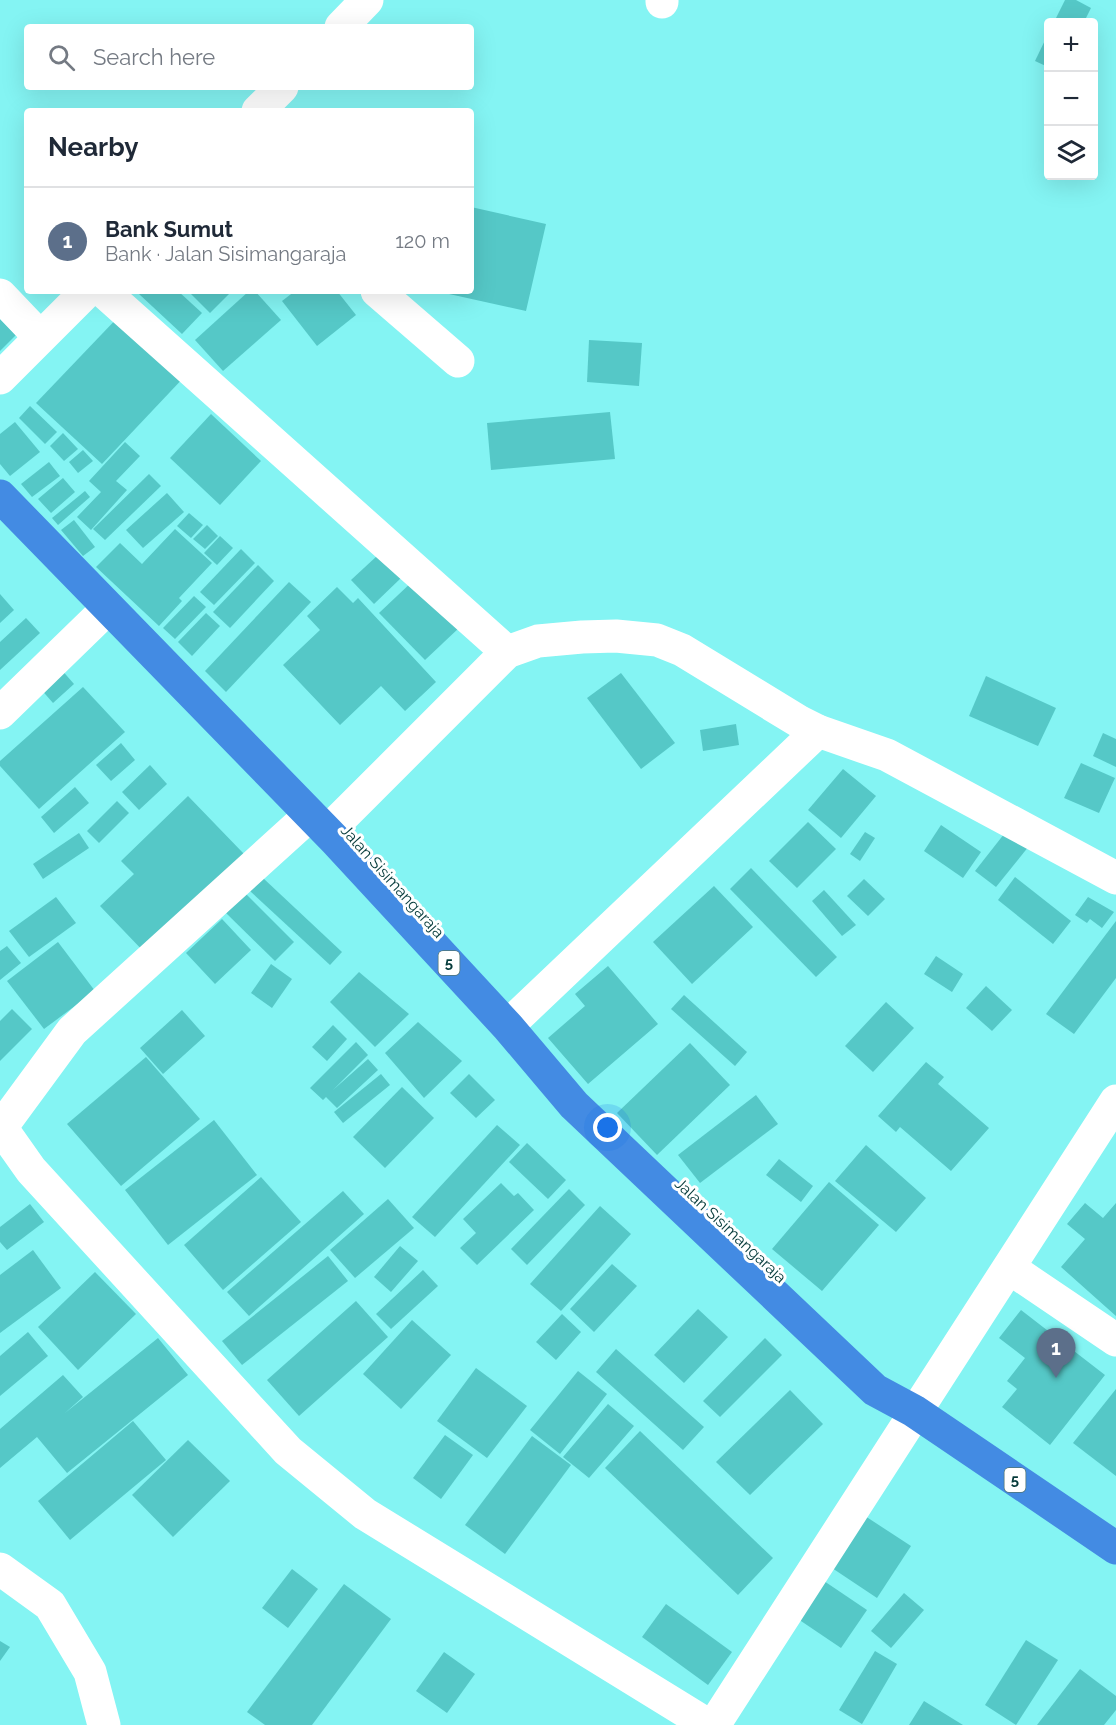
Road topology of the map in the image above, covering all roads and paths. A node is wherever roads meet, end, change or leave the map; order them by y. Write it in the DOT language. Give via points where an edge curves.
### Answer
graph roads {
  1 [pos="368,0"];
  2 [pos="344,24"];
  3 [pos="279,90"];
  4 [pos="261,108"];
  5 [pos="84,294"];
  6 [pos="106,294"];
  7 [pos="380,294"];
  8 [pos="0,295"];
  9 [pos="40,337"];
  10 [pos="458,361"];
  11 [pos="0,378"];
  12 [pos="0,476"];
  13 [pos="0,496"];
  14 [pos="108,608"];
  15 [pos="507,652"];
  16 [pos="0,713"];
  17 [pos="818,731"];
  18 [pos="324,818"];
  19 [pos="1116,878"];
  20 [pos="517,1017"];
  21 [pos="1116,1101"];
  22 [pos="0,1127"];
  23 [pos="1011,1269"];
  24 [pos="1116,1340"];
  25 [pos="914,1412"];
  26 [pos="1116,1548"];
  27 [pos="0,1569"];
  28 [pos="104,1725"];
  29 [pos="708,1725"];
  30 [pos="714,1725"];
  1 -- 2 [label="street"];
  3 -- 4 [label="street"];
  5 -- 9 [label="street"];
  6 -- 15 [label="street"];
  7 -- 10 [label="street"];
  8 -- 9 [label="street"];
  9 -- 11 [label="street"];
  12 -- 18 [label="highway, Jalan Sisimangaraja / 5"];
  13 -- 14 [label="highway, Jalan Sisimangaraja / 5"];
  14 -- 16 [label="street"];
  14 -- 18 [label="highway, Jalan Sisimangaraja / 5"];
  15 -- 17 [label="street" via="538,641 582,637 657,640 682,650"];
  15 -- 18 [label="street"];
  17 -- 19 [label="street" via="887,755"];
  17 -- 20 [label="street"];
  18 -- 20 [label="highway, Jalan Sisimangaraja / 5"];
  18 -- 22 [label="street" via="72,1031"];
  18 -- 25 [label="highway, Jalan Sisimangaraja / 5" via="574,1105 875,1390"];
  20 -- 25 [label="highway, Jalan Sisimangaraja / 5" via="584,1095 890,1375"];
  21 -- 23 [label="street"];
  22 -- 29 [label="street" via="31,1170 288,1451 365,1514"];
  23 -- 24 [label="street"];
  23 -- 25 [label="street"];
  25 -- 26 [label="highway, Jalan Sisimangaraja / 5"];
  25 -- 30 [label="street"];
  27 -- 28 [label="street" via="50,1605 90,1672"];
}
